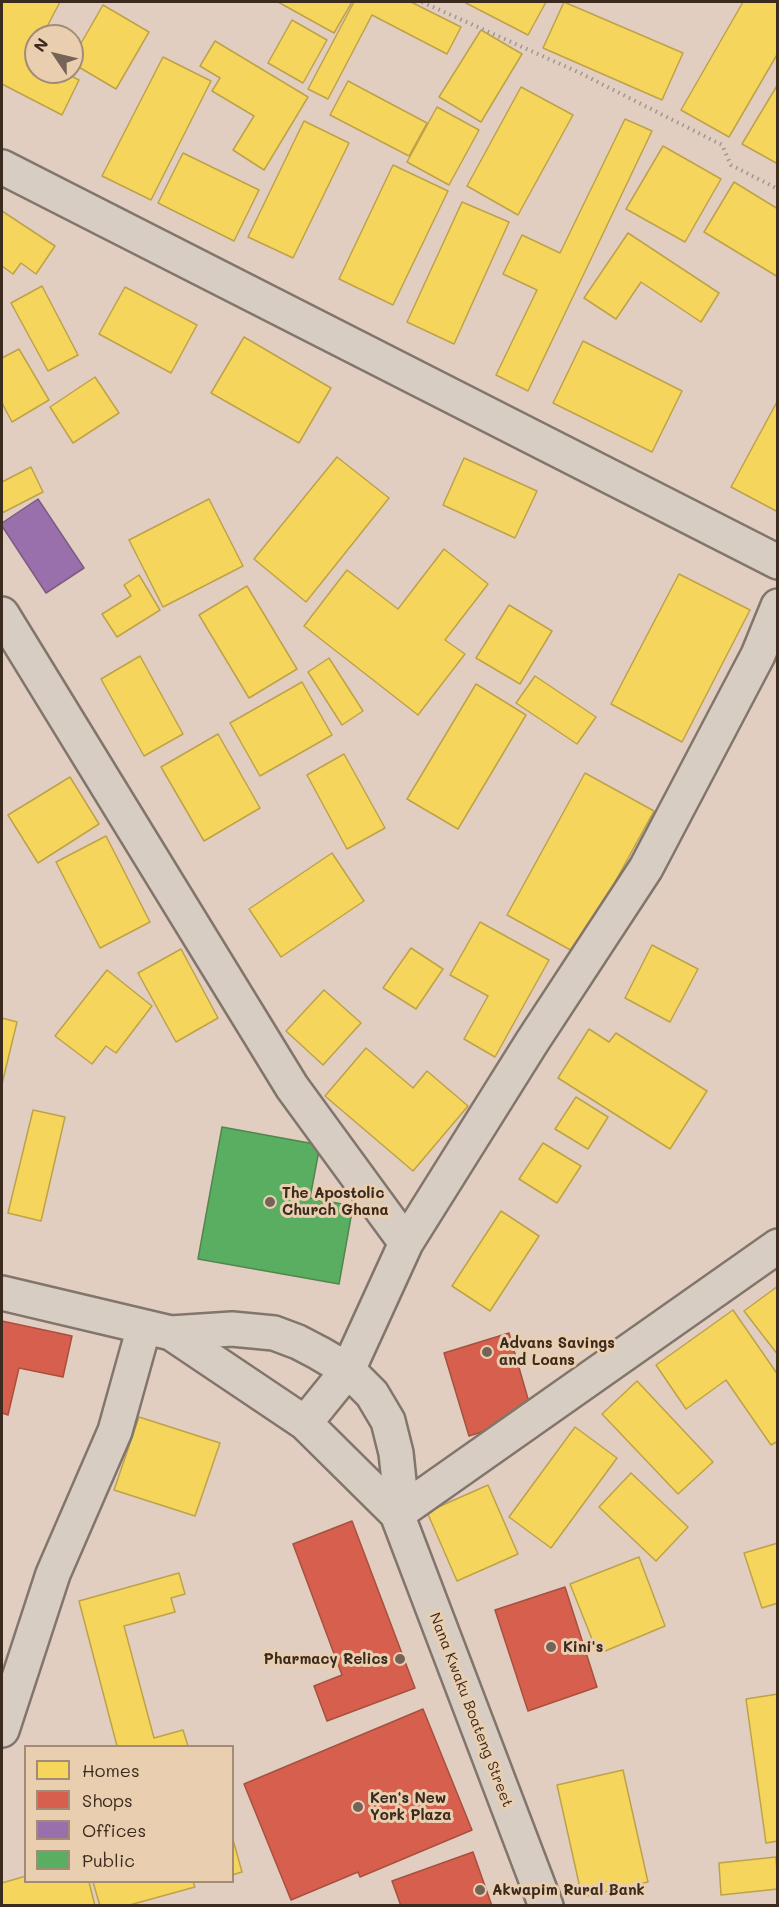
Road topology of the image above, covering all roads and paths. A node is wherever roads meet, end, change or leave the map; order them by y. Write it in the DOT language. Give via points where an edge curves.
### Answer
graph roads {
  1 [pos="422,2"];
  2 [pos="2,167"];
  3 [pos="777,189"];
  4 [pos="777,562"];
  5 [pos="777,606"];
  6 [pos="2,615"];
  7 [pos="406,1243"];
  8 [pos="777,1246"];
  9 [pos="2,1293"];
  10 [pos="158,1330"];
  11 [pos="348,1370"];
  12 [pos="305,1423"];
  13 [pos="397,1514"];
  14 [pos="2,1730"];
  15 [pos="546,1905"];
  1 -- 3 [label="path" via="578,72 722,145 731,165"];
  2 -- 4 [label="street"];
  5 -- 7 [label="street" via="758,655 646,868"];
  6 -- 7 [label="street" via="292,1087"];
  7 -- 11 [label="street"];
  8 -- 13 [label="street"];
  9 -- 10 [label="street"];
  10 -- 11 [label="street" via="274,1333"];
  10 -- 12 [label="street"];
  10 -- 14 [label="street" via="53,1575"];
  11 -- 12 [label="street"];
  11 -- 13 [label="street" via="372,1394 388,1422 400,1491"];
  12 -- 13 [label="street"];
  13 -- 15 [label="street, Nana Kwaku Boateng Street"];
}
